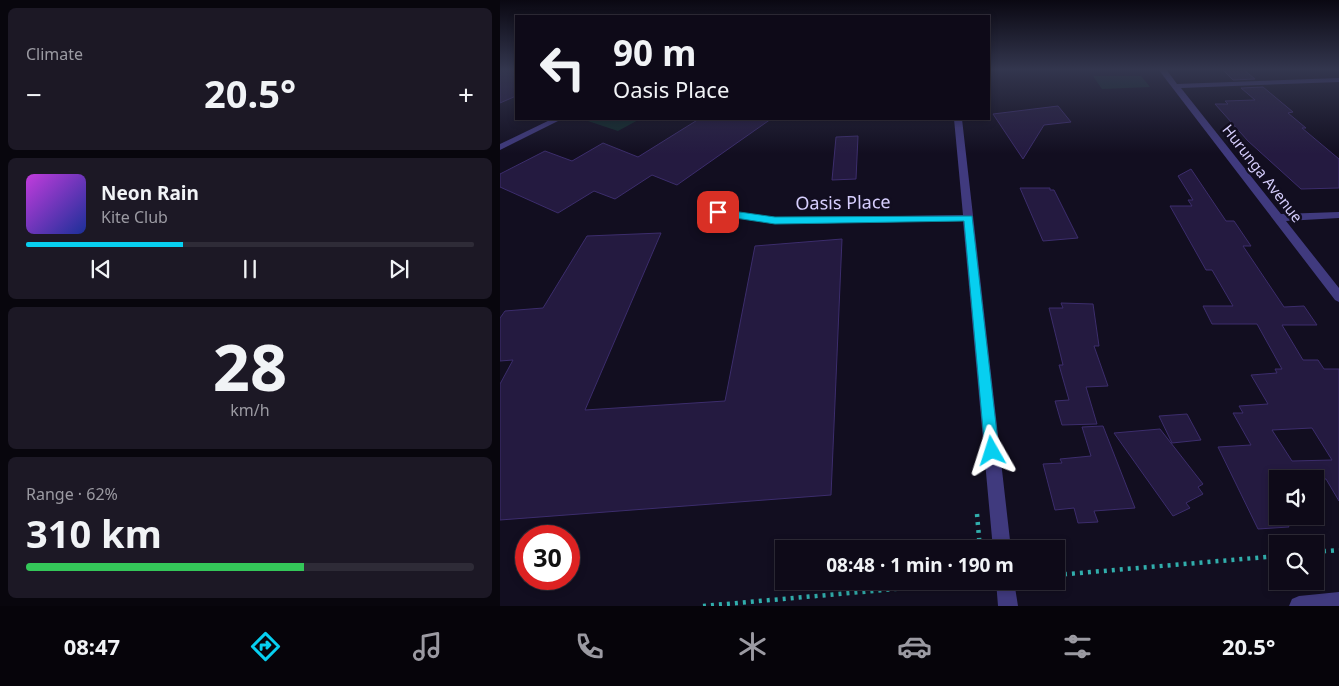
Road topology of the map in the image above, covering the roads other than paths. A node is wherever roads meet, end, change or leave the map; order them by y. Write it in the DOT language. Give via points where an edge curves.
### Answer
graph roads {
  1 [pos="1186,97"];
  2 [pos="556,120"];
  3 [pos="958,120"];
  4 [pos="500,147"];
  5 [pos="718,212"];
  6 [pos="1339,215"];
  7 [pos="968,218"];
  8 [pos="1278,218"];
  9 [pos="1339,297"];
  10 [pos="1001,540"];
  11 [pos="1006,590"];
  12 [pos="1337,604"];
  13 [pos="1008,606"];
  14 [pos="1298,606"];
  1 -- 8 [label="street, Hurunga Avenue"];
  2 -- 4 [label="street"];
  3 -- 7 [label="street"];
  5 -- 7 [label="street, Oasis Place" via="775,221"];
  6 -- 8 [label="street"];
  7 -- 10 [label="street"];
  8 -- 9 [label="street, Hurunga Avenue"];
  11 -- 13 [label="street"];
  12 -- 14 [label="street"];
}
